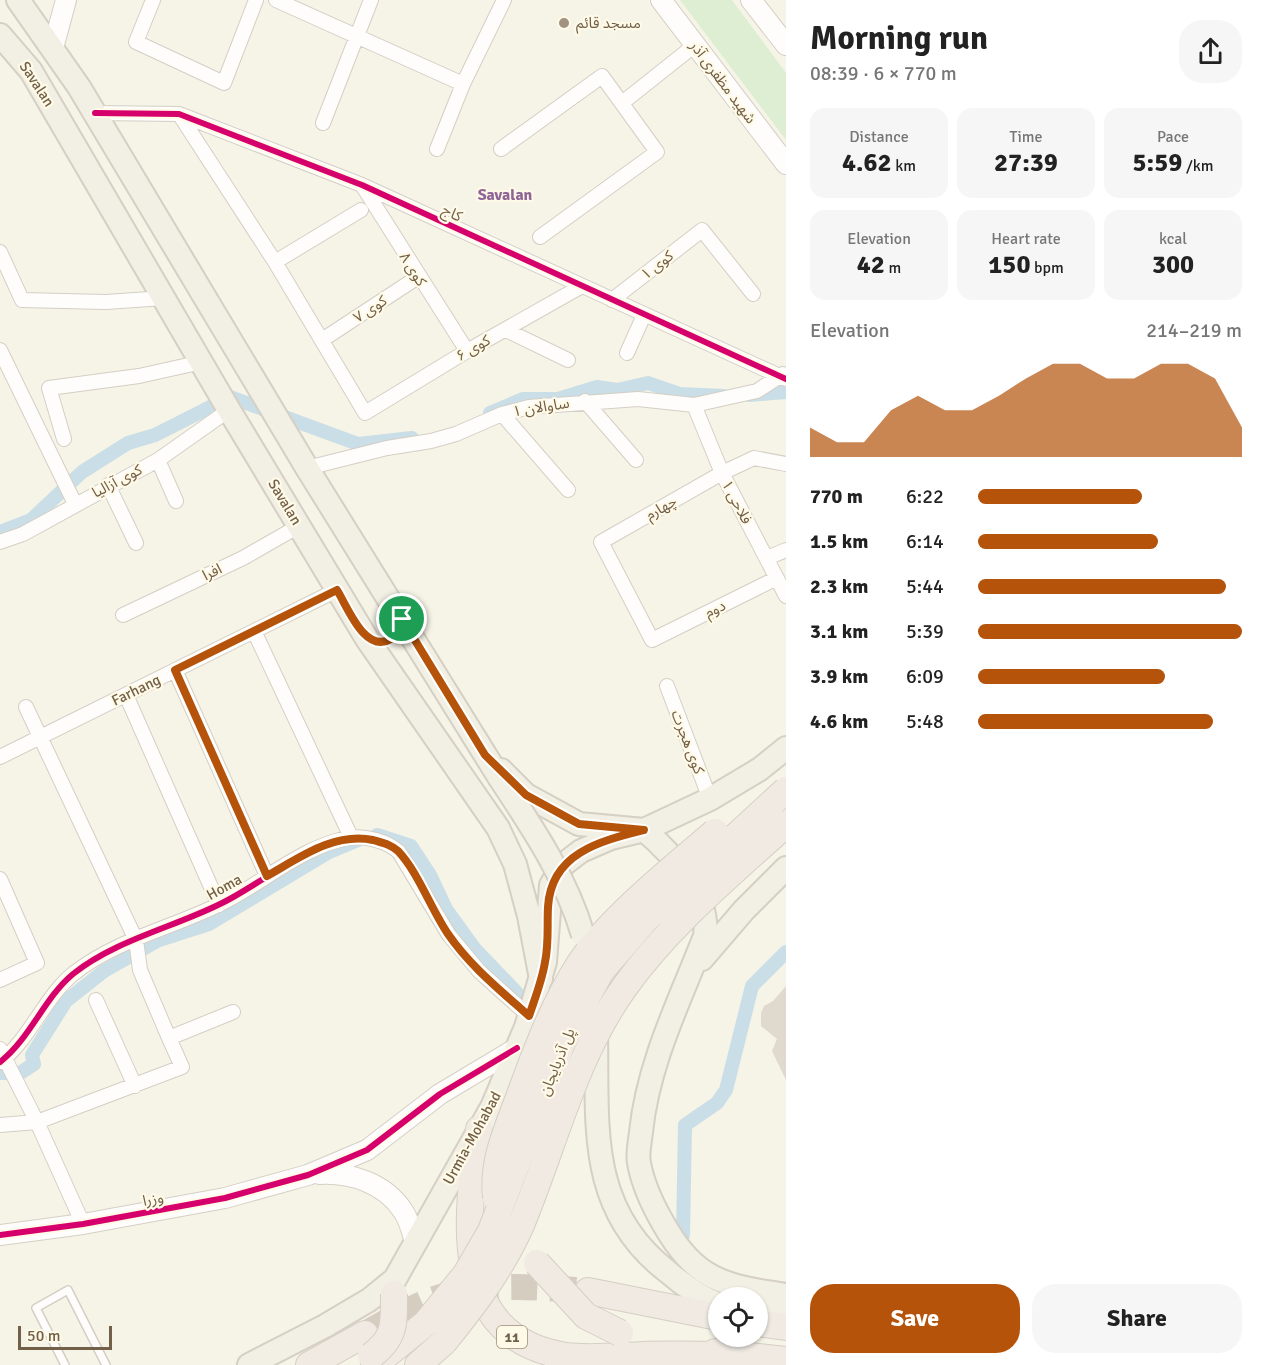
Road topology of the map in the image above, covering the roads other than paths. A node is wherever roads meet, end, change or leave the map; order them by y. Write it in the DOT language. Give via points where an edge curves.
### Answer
graph roads {
  1 [pos="18,0"];
  2 [pos="66,0"];
  3 [pos="153,0"];
  4 [pos="256,0"];
  5 [pos="276,0"];
  6 [pos="371,0"];
  7 [pos="504,0"];
  8 [pos="661,0"];
  9 [pos="751,0"];
  10 [pos="0,35"];
  11 [pos="359,35"];
  12 [pos="695,45"];
  13 [pos="786,45"];
  14 [pos="53,48"];
  15 [pos="463,84"];
  16 [pos="622,103"];
  17 [pos="95,113"];
  18 [pos="179,114"];
  19 [pos="323,123"];
  20 [pos="436,149"];
  21 [pos="501,149"];
  22 [pos="786,164"];
  23 [pos="362,185"];
  24 [pos="361,210"];
  25 [pos="540,237"];
  26 [pos="0,252"];
  27 [pos="274,262"];
  28 [pos="418,277"];
  29 [pos="582,286"];
  30 [pos="753,294"];
  31 [pos="164,298"];
  32 [pos="612,300"];
  33 [pos="644,315"];
  34 [pos="506,330"];
  35 [pos="322,340"];
  36 [pos="0,350"];
  37 [pos="467,351"];
  38 [pos="627,353"];
  39 [pos="568,360"];
  40 [pos="202,362"];
  41 [pos="783,376"];
  42 [pos="585,401"];
  43 [pos="694,405"];
  44 [pos="229,410"];
  45 [pos="502,414"];
  46 [pos="64,439"];
  47 [pos="158,460"];
  48 [pos="636,460"];
  49 [pos="786,464"];
  50 [pos="306,468"];
  51 [pos="722,473"];
  52 [pos="108,485"];
  53 [pos="568,490"];
  54 [pos="176,501"];
  55 [pos="75,504"];
  56 [pos="299,526"];
  57 [pos="0,542"];
  58 [pos="136,543"];
  59 [pos="786,550"];
  60 [pos="767,558"];
  61 [pos="777,578"];
  62 [pos="337,590"];
  63 [pos="786,597"];
  64 [pos="123,615"];
  65 [pos="402,619"];
  66 [pos="254,631"];
  67 [pos="367,639"];
  68 [pos="652,640"];
  69 [pos="175,670"];
  70 [pos="667,686"];
  71 [pos="126,695"];
  72 [pos="26,707"];
  73 [pos="40,737"];
  74 [pos="786,748"];
  75 [pos="485,755"];
  76 [pos="0,757"];
  77 [pos="786,764"];
  78 [pos="760,769"];
  79 [pos="786,772"];
  80 [pos="786,790"];
  81 [pos="710,799"];
  82 [pos="786,824"];
  83 [pos="644,830"];
  84 [pos="351,837"];
  85 [pos="786,868"];
  86 [pos="267,876"];
  87 [pos="0,879"];
  88 [pos="786,889"];
  89 [pos="219,905"];
  90 [pos="136,940"];
  91 [pos="691,972"];
  92 [pos="541,979"];
  93 [pos="0,980"];
  94 [pos="96,1000"];
  95 [pos="233,1012"];
  96 [pos="529,1016"];
  97 [pos="169,1038"];
  98 [pos="517,1048"];
  99 [pos="2,1056"];
  100 [pos="135,1086"];
  101 [pos="37,1122"];
  102 [pos="0,1125"];
  103 [pos="479,1129"];
  104 [pos="308,1175"];
  105 [pos="83,1224"];
  106 [pos="0,1235"];
  107 [pos="415,1242"];
  108 [pos="395,1286"];
  109 [pos="728,1287"];
  110 [pos="588,1291"];
  111 [pos="708,1293"];
  112 [pos="768,1295"];
  113 [pos="786,1295"];
  114 [pos="768,1299"];
  115 [pos="786,1302"];
  116 [pos="768,1311"];
  117 [pos="786,1314"];
  118 [pos="708,1315"];
  119 [pos="768,1324"];
  120 [pos="786,1327"];
  121 [pos="366,1355"];
  122 [pos="730,1355"];
  123 [pos="786,1360"];
  124 [pos="65,1365"];
  125 [pos="106,1365"];
  126 [pos="249,1365"];
  127 [pos="309,1365"];
  128 [pos="418,1365"];
  1 -- 14 [label="main road"];
  2 -- 14 [label="street"];
  3 -- 4 [label="street" via="136,42 224,83"];
  5 -- 11 [label="street"];
  6 -- 11 [label="street"];
  7 -- 15 [label="street"];
  8 -- 12 [label="street, شهید مظفری آذر"];
  9 -- 13 [label="street"];
  10 -- 31 [label="main road, Savalan" via="32,71"];
  11 -- 15 [label="street"];
  11 -- 19 [label="street"];
  12 -- 16 [label="street"];
  12 -- 22 [label="street, شهید مظفری آذر"];
  14 -- 17 [label="main road"];
  15 -- 20 [label="street"];
  16 -- 21 [label="street" via="602,76"];
  16 -- 25 [label="street" via="657,152"];
  17 -- 18 [label="street, کاج"];
  17 -- 50 [label="main road"];
  18 -- 23 [label="street, کاج"];
  18 -- 27 [label="street"];
  23 -- 28 [label="street, کوی ۸"];
  23 -- 29 [label="street, کاج"];
  24 -- 27 [label="street"];
  26 -- 31 [label="street" via="22,300 106,302"];
  27 -- 35 [label="street"];
  28 -- 35 [label="street, کوی ۷"];
  28 -- 37 [label="street, کوی ۸"];
  29 -- 32 [label="street, کاج"];
  29 -- 34 [label="street, کوی ۶"];
  30 -- 32 [label="street, کوی ۱" via="702,230"];
  31 -- 40 [label="main road, Savalan"];
  32 -- 33 [label="street, کاج"];
  33 -- 38 [label="street"];
  33 -- 41 [label="street, کاج"];
  34 -- 37 [label="street, کوی ۶"];
  34 -- 39 [label="street"];
  35 -- 37 [label="street, کوی ۶" via="365,413"];
  36 -- 55 [label="street"];
  40 -- 44 [label="main road, Savalan"];
  40 -- 46 [label="street" via="139,376 49,388"];
  41 -- 43 [label="street, ساوالان ۱" via="757,391"];
  42 -- 43 [label="street, ساوالان ۱" via="638,399"];
  42 -- 45 [label="street, ساوالان ۱"];
  42 -- 48 [label="street"];
  43 -- 51 [label="street, فلاحی ۱"];
  44 -- 47 [label="street, کوی آزالیا"];
  44 -- 56 [label="main road, Savalan"];
  45 -- 50 [label="street, ساوالان ۱" via="439,439"];
  45 -- 53 [label="street"];
  47 -- 52 [label="street, کوی آزالیا"];
  47 -- 54 [label="street"];
  49 -- 51 [label="street, چهارم" via="753,458"];
  50 -- 65 [label="main road"];
  51 -- 60 [label="street, فلاحی ۱"];
  51 -- 68 [label="street, چهارم" via="601,542"];
  52 -- 55 [label="street, کوی آزالیا"];
  52 -- 58 [label="street"];
  55 -- 57 [label="street, کوی آزالیا" via="23,534"];
  56 -- 62 [label="main road, Savalan"];
  56 -- 64 [label="street, افرا" via="243,558"];
  59 -- 60 [label="street"];
  60 -- 61 [label="street, فلاحی ۱"];
  61 -- 63 [label="street, فلاحی ۱"];
  61 -- 68 [label="street, دوم"];
  62 -- 66 [label="street, Farhang"];
  62 -- 67 [label="main road, Savalan"];
  65 -- 67 [label="main road" via="394,637 376,642"];
  65 -- 75 [label="main road"];
  66 -- 69 [label="street, Farhang"];
  66 -- 84 [label="street"];
  67 -- 92 [label="main road, Savalan" via="498,828 515,864"];
  69 -- 71 [label="street, Farhang"];
  69 -- 86 [label="street"];
  70 -- 81 [label="street, کوی هجرت"];
  71 -- 73 [label="street, Farhang"];
  71 -- 89 [label="street"];
  72 -- 73 [label="street"];
  73 -- 76 [label="street, Farhang"];
  73 -- 90 [label="street"];
  74 -- 78 [label="main road, Urmia-Mohabad / 11"];
  75 -- 83 [label="main road" via="526,795 579,824"];
  75 -- 111 [label="main road, bridge" via="542,841 583,935 596,1019 600,1146 605,1185 614,1209 627,1233 648,1257 697,1293"];
  77 -- 78 [label="main road, 11"];
  78 -- 81 [label="main road, Urmia-Mohabad / 11"];
  79 -- 122 [label="highway, bridge" via="673,869 612,926 581,962 540,1040 493,1177 496,1197 509,1226 586,1316 620,1333"];
  80 -- 121 [label="highway, پل آذربایجان, bridge" via="646,919 601,972 561,1043 491,1231 466,1274 426,1323"];
  81 -- 83 [label="main road, Urmia-Mohabad / 11"];
  82 -- 128 [label="highway, پل آذربایجان, bridge" via="672,931 623,988 587,1053 520,1226 495,1273 444,1342"];
  83 -- 91 [label="main road" via="679,867 702,905 705,936"];
  83 -- 92 [label="main road, Urmia-Mohabad / 11" via="611,838 581,851 564,864 551,885"];
  84 -- 86 [label="street, Homa" via="310,852"];
  84 -- 96 [label="street" via="390,844 399,852 449,935 479,970"];
  85 -- 91 [label="main road"];
  86 -- 89 [label="street, Homa"];
  87 -- 93 [label="street" via="37,963"];
  88 -- 91 [label="main road"];
  89 -- 90 [label="street, Homa"];
  90 -- 97 [label="street" via="140,970"];
  90 -- 99 [label="street, Homa" via="71,976"];
  91 -- 109 [label="main road" via="648,1087 639,1162 649,1199 672,1239 703,1272"];
  92 -- 96 [label="main road, Urmia-Mohabad / 11"];
  94 -- 100 [label="street"];
  95 -- 97 [label="street"];
  96 -- 98 [label="main road, Urmia-Mohabad / 11"];
  97 -- 100 [label="street" via="182,1067"];
  98 -- 103 [label="main road, Urmia-Mohabad / 11"];
  98 -- 104 [label="street" via="440,1094 367,1150"];
  99 -- 101 [label="street"];
  100 -- 101 [label="street"];
  101 -- 102 [label="street"];
  101 -- 105 [label="street"];
  103 -- 107 [label="main road, Urmia-Mohabad / 11"];
  103 -- 122 [label="highway, 11" via="471,1180 470,1240 481,1298 510,1335 527,1346 582,1357"];
  104 -- 105 [label="street, وزرا" via="225,1198"];
  104 -- 107 [label="street" via="338,1173 369,1181 404,1211"];
  105 -- 106 [label="street, وزرا"];
  107 -- 108 [label="main road, Urmia-Mohabad / 11"];
  108 -- 121 [label="highway, bridge" via="393,1331 383,1347"];
  108 -- 126 [label="main road, Urmia-Mohabad / 11"];
  110 -- 118 [label="highway"];
  112 -- 113 [label="main road"];
  114 -- 115 [label="main road"];
  116 -- 117 [label="main road"];
  119 -- 120 [label="highway"];
  121 -- 127 [label="highway"];
  122 -- 123 [label="highway, 11"];
  124 -- 125 [label="lane" via="36,1308 68,1290"];
}
